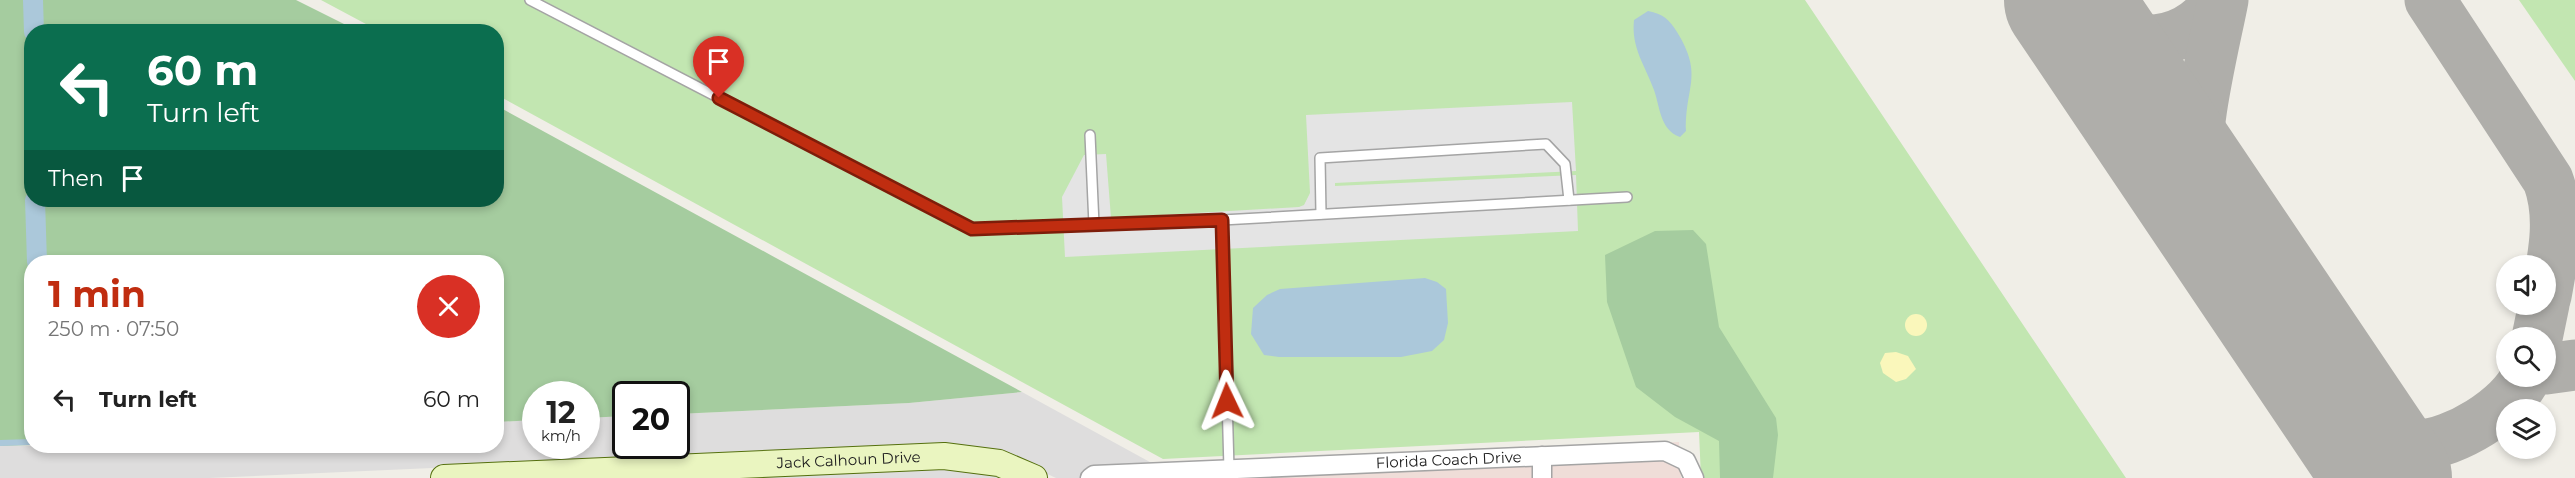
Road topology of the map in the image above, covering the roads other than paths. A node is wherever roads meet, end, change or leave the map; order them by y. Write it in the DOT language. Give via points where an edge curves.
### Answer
graph roads {
  1 [pos="530,0"];
  2 [pos="1090,135"];
  3 [pos="1627,197"];
  4 [pos="1569,200"];
  5 [pos="1321,214"];
  6 [pos="1222,220"];
  7 [pos="1094,225"];
  8 [pos="1542,456"];
  9 [pos="1229,469"];
  10 [pos="1287,472"];
  11 [pos="538,476"];
  12 [pos="444,478"];
  13 [pos="1034,478"];
  14 [pos="1090,478"];
  15 [pos="1542,478"];
  16 [pos="1694,478"];
  1 -- 7 [label="lane" via="972,229"];
  2 -- 7 [label="lane"];
  3 -- 4 [label="lane"];
  4 -- 5 [label="lane"];
  4 -- 5 [label="lane" via="1565,164 1546,144 1320,158"];
  5 -- 6 [label="lane"];
  6 -- 7 [label="lane"];
  6 -- 9 [label="lane"];
  8 -- 10 [label="street, Florida Coach Drive"];
  8 -- 15 [label="street"];
  8 -- 16 [label="street, Florida Coach Drive" via="1665,452 1686,461"];
  9 -- 10 [label="street, Florida Coach Drive"];
  9 -- 14 [label="street, Florida Coach Drive"];
  11 -- 12 [label="street, Jack Calhoun Drive"];
  11 -- 13 [label="street, Jack Calhoun Drive" via="944,456 999,463"];
}
